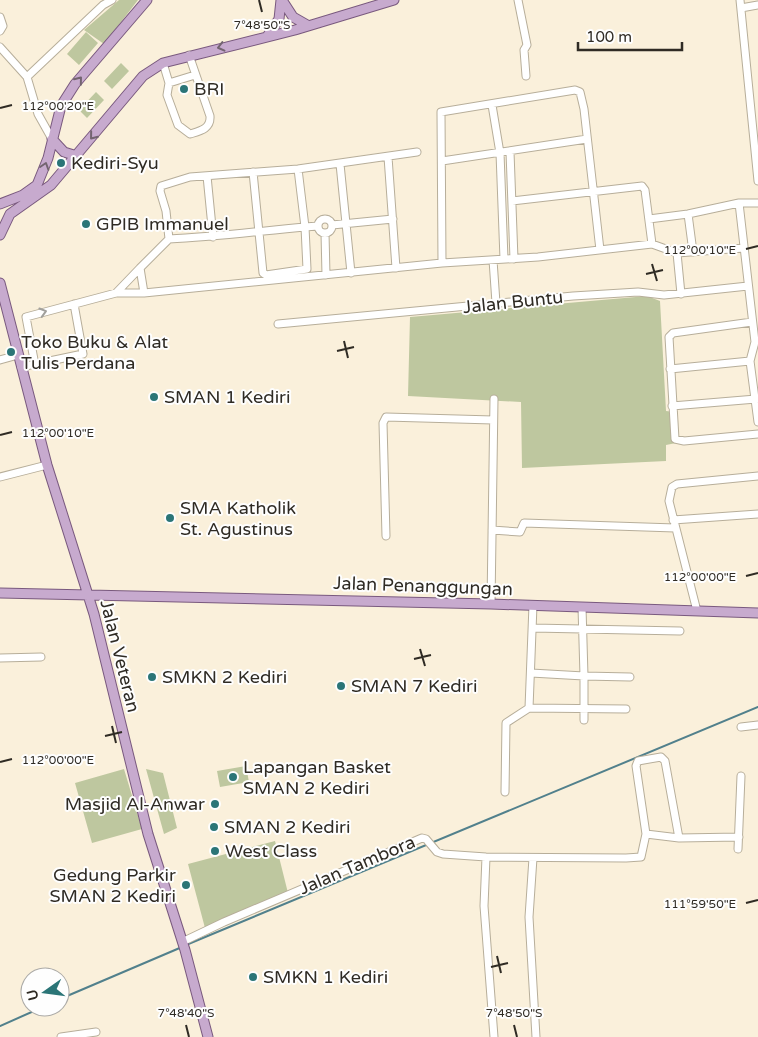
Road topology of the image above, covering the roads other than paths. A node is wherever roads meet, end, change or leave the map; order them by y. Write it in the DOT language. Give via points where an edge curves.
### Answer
graph roads {
  1 [pos="112,0"];
  2 [pos="140,0"];
  3 [pos="147,0"];
  4 [pos="281,0"];
  5 [pos="394,0"];
  6 [pos="518,0"];
  7 [pos="740,0"];
  8 [pos="758,5"];
  9 [pos="741,8"];
  10 [pos="0,17"];
  11 [pos="129,21"];
  12 [pos="307,24"];
  13 [pos="0,31"];
  14 [pos="268,35"];
  15 [pos="0,46"];
  16 [pos="189,55"];
  17 [pos="163,63"];
  18 [pos="195,75"];
  19 [pos="526,76"];
  20 [pos="27,77"];
  21 [pos="169,83"];
  22 [pos="492,105"];
  23 [pos="52,139"];
  24 [pos="587,139"];
  25 [pos="417,152"];
  26 [pos="510,152"];
  27 [pos="500,153"];
  28 [pos="77,156"];
  29 [pos="388,158"];
  30 [pos="442,161"];
  31 [pos="340,164"];
  32 [pos="298,169"];
  33 [pos="253,172"];
  34 [pos="208,176"];
  35 [pos="758,180"];
  36 [pos="593,192"];
  37 [pos="512,202"];
  38 [pos="739,203"];
  39 [pos="758,203"];
  40 [pos="0,204"];
  41 [pos="688,214"];
  42 [pos="0,216"];
  43 [pos="649,218"];
  44 [pos="393,219"];
  45 [pos="346,224"];
  46 [pos="332,225"];
  47 [pos="318,226"];
  48 [pos="305,227"];
  49 [pos="1,232"];
  50 [pos="258,232"];
  51 [pos="325,233"];
  52 [pos="213,237"];
  53 [pos="169,239"];
  54 [pos="652,244"];
  55 [pos="744,248"];
  56 [pos="600,250"];
  57 [pos="693,252"];
  58 [pos="677,253"];
  59 [pos="504,259"];
  60 [pos="514,259"];
  61 [pos="493,260"];
  62 [pos="442,263"];
  63 [pos="140,268"];
  64 [pos="396,268"];
  65 [pos="351,273"];
  66 [pos="326,275"];
  67 [pos="0,283"];
  68 [pos="748,286"];
  69 [pos="116,293"];
  70 [pos="144,293"];
  71 [pos="681,294"];
  72 [pos="496,303"];
  73 [pos="74,304"];
  74 [pos="755,309"];
  75 [pos="752,322"];
  76 [pos="278,324"];
  77 [pos="757,342"];
  78 [pos="18,355"];
  79 [pos="0,360"];
  80 [pos="750,361"];
  81 [pos="28,366"];
  82 [pos="670,370"];
  83 [pos="756,399"];
  84 [pos="494,400"];
  85 [pos="672,406"];
  86 [pos="493,420"];
  87 [pos="758,422"];
  88 [pos="758,434"];
  89 [pos="47,465"];
  90 [pos="758,476"];
  91 [pos="0,477"];
  92 [pos="758,514"];
  93 [pos="674,524"];
  94 [pos="492,530"];
  95 [pos="386,536"];
  96 [pos="0,592"];
  97 [pos="88,593"];
  98 [pos="491,604"];
  99 [pos="533,605"];
  100 [pos="582,607"];
  101 [pos="697,611"];
  102 [pos="758,613"];
  103 [pos="533,628"];
  104 [pos="583,629"];
  105 [pos="680,631"];
  106 [pos="41,657"];
  107 [pos="0,658"];
  108 [pos="531,673"];
  109 [pos="584,676"];
  110 [pos="630,678"];
  111 [pos="529,708"];
  112 [pos="584,708"];
  113 [pos="626,709"];
  114 [pos="584,720"];
  115 [pos="758,724"];
  116 [pos="741,727"];
  117 [pos="741,776"];
  118 [pos="505,792"];
  119 [pos="646,834"];
  120 [pos="738,837"];
  121 [pos="679,838"];
  122 [pos="738,849"];
  123 [pos="486,857"];
  124 [pos="533,858"];
  125 [pos="183,945"];
  126 [pos="96,1032"];
  127 [pos="61,1037"];
  128 [pos="208,1037"];
  129 [pos="494,1037"];
  130 [pos="536,1037"];
  1 -- 20 [label="street"];
  2 -- 11 [label="main road"];
  3 -- 11 [label="main road"];
  4 -- 12 [label="main road" via="292,17"];
  4 -- 14 [label="main road" via="279,19"];
  5 -- 12 [label="main road"];
  6 -- 19 [label="street" via="527,45 524,50"];
  7 -- 9 [label="street"];
  8 -- 9 [label="street"];
  9 -- 35 [label="street"];
  10 -- 13 [label="street" via="3,26"];
  23 -- 11 [label="main road, one-way" via="61,106"];
  12 -- 14 [label="main road" via="295,30"];
  14 -- 16 [label="main road, one-way"];
  15 -- 20 [label="street"];
  16 -- 17 [label="main road"];
  16 -- 18 [label="street"];
  17 -- 21 [label="street"];
  17 -- 28 [label="main road, one-way" via="142,76"];
  18 -- 21 [label="street"];
  18 -- 21 [label="street" via="210,116 206,128 199,132 190,134 178,126 167,95"];
  20 -- 23 [label="street" via="38,114"];
  22 -- 24 [label="street" via="577,90 581,95"];
  22 -- 27 [label="street"];
  22 -- 30 [label="street" via="441,112"];
  23 -- 28 [label="main road" via="64,152"];
  40 -- 23 [label="main road, one-way" via="23,196 37,185"];
  24 -- 26 [label="street"];
  24 -- 36 [label="street"];
  25 -- 29 [label="street"];
  26 -- 27 [label="street"];
  26 -- 37 [label="street"];
  27 -- 30 [label="street"];
  27 -- 59 [label="street"];
  28 -- 49 [label="main road" via="51,185 10,214"];
  29 -- 31 [label="street"];
  29 -- 44 [label="street"];
  30 -- 62 [label="street"];
  31 -- 32 [label="street"];
  31 -- 45 [label="street"];
  32 -- 33 [label="street"];
  32 -- 48 [label="street"];
  33 -- 34 [label="street"];
  33 -- 50 [label="street"];
  34 -- 52 [label="street"];
  34 -- 53 [label="street" via="160,186"];
  36 -- 37 [label="street"];
  36 -- 43 [label="street" via="642,186"];
  36 -- 56 [label="street"];
  37 -- 60 [label="street"];
  38 -- 39 [label="street"];
  38 -- 41 [label="street"];
  38 -- 55 [label="street"];
  41 -- 43 [label="street"];
  41 -- 57 [label="street"];
  42 -- 49 [label="main road"];
  43 -- 54 [label="street"];
  44 -- 45 [label="street"];
  44 -- 64 [label="street"];
  45 -- 46 [label="street"];
  45 -- 65 [label="street"];
  46 -- 47 [label="street" via="326,219 319,221"];
  46 -- 51 [label="street"];
  47 -- 48 [label="street"];
  47 -- 51 [label="street"];
  48 -- 50 [label="street"];
  48 -- 50 [label="street" via="307,269 266,275 262,272"];
  50 -- 52 [label="street"];
  51 -- 66 [label="street"];
  52 -- 53 [label="street"];
  53 -- 63 [label="street"];
  54 -- 56 [label="street"];
  54 -- 58 [label="street"];
  55 -- 57 [label="street"];
  55 -- 68 [label="street"];
  56 -- 60 [label="street"];
  57 -- 58 [label="street"];
  58 -- 71 [label="street"];
  59 -- 60 [label="street"];
  59 -- 61 [label="street"];
  61 -- 62 [label="street"];
  61 -- 72 [label="street"];
  62 -- 64 [label="street"];
  63 -- 69 [label="street"];
  63 -- 70 [label="street"];
  64 -- 65 [label="street"];
  65 -- 66 [label="street"];
  66 -- 70 [label="street"];
  67 -- 78 [label="main road, Jalan Veteran"];
  68 -- 71 [label="street, Jalan Buntu"];
  68 -- 74 [label="street"];
  69 -- 70 [label="street"];
  69 -- 73 [label="street"];
  71 -- 72 [label="street, Jalan Buntu" via="638,292"];
  72 -- 76 [label="street, Jalan Buntu"];
  81 -- 73 [label="street, one-way" via="26,317"];
  73 -- 81 [label="street" via="83,354"];
  74 -- 75 [label="street"];
  75 -- 77 [label="street"];
  75 -- 82 [label="street" via="673,333 669,338"];
  77 -- 80 [label="street"];
  78 -- 79 [label="street"];
  78 -- 81 [label="main road, Jalan Veteran"];
  80 -- 82 [label="street"];
  80 -- 83 [label="street"];
  81 -- 89 [label="main road, Jalan Veteran"];
  82 -- 85 [label="street"];
  83 -- 85 [label="street"];
  83 -- 87 [label="street"];
  84 -- 86 [label="street"];
  85 -- 88 [label="street" via="673,436 677,440"];
  86 -- 94 [label="street"];
  86 -- 95 [label="street" via="386,417 383,423"];
  89 -- 91 [label="street"];
  89 -- 97 [label="main road, Jalan Veteran"];
  90 -- 93 [label="street" via="674,485 669,495"];
  92 -- 93 [label="street"];
  93 -- 94 [label="street" via="524,523 520,532"];
  93 -- 101 [label="street"];
  94 -- 98 [label="street"];
  96 -- 97 [label="main road, Jalan Penanggungan"];
  97 -- 98 [label="main road, Jalan Penanggungan"];
  97 -- 125 [label="main road, Jalan Veteran" via="129,763"];
  98 -- 99 [label="main road, Jalan Penanggungan"];
  99 -- 100 [label="main road, Jalan Penanggungan"];
  99 -- 103 [label="street"];
  100 -- 101 [label="main road, Jalan Penanggungan"];
  100 -- 104 [label="street"];
  101 -- 102 [label="main road, Jalan Penanggungan"];
  103 -- 104 [label="street"];
  103 -- 108 [label="street"];
  104 -- 105 [label="street"];
  104 -- 109 [label="street"];
  106 -- 107 [label="street"];
  108 -- 109 [label="street"];
  108 -- 111 [label="street"];
  109 -- 110 [label="street"];
  109 -- 112 [label="street"];
  111 -- 112 [label="street"];
  111 -- 118 [label="street" via="506,723"];
  112 -- 113 [label="street"];
  112 -- 114 [label="street"];
  115 -- 116 [label="street"];
  117 -- 120 [label="street"];
  119 -- 121 [label="street"];
  119 -- 121 [label="street" via="636,766 638,762 660,757 665,761"];
  119 -- 124 [label="street, Jalan Tambora" via="641,857"];
  120 -- 121 [label="street"];
  120 -- 122 [label="street"];
  123 -- 124 [label="street, Jalan Tambora"];
  123 -- 125 [label="street, Jalan Tambora" via="436,852 422,838 224,922"];
  123 -- 129 [label="street" via="484,906"];
  124 -- 130 [label="street" via="529,925"];
  125 -- 128 [label="main road, Jalan Veteran"];
  126 -- 127 [label="street"];
}
